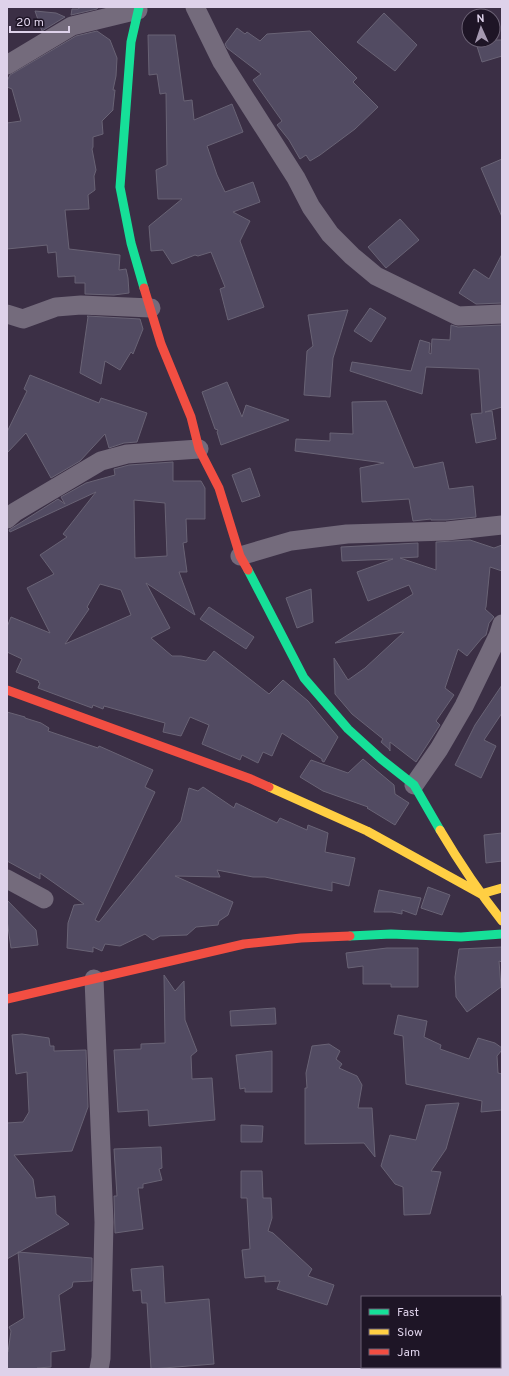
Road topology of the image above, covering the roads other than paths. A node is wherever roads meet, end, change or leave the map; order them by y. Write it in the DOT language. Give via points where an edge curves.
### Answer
graph roads {
  1 [pos="195,7"];
  2 [pos="138,8"];
  3 [pos="7,65"];
  4 [pos="151,308"];
  5 [pos="7,314"];
  6 [pos="502,314"];
  7 [pos="199,449"];
  8 [pos="7,518"];
  9 [pos="502,525"];
  10 [pos="240,556"];
  11 [pos="502,624"];
  12 [pos="7,690"];
  13 [pos="414,784"];
  14 [pos="7,879"];
  15 [pos="502,888"];
  16 [pos="481,894"];
  17 [pos="44,899"];
  18 [pos="502,921"];
  19 [pos="502,934"];
  20 [pos="94,979"];
  21 [pos="7,998"];
  22 [pos="99,1369"];
  1 -- 6 [label="street" via="222,62 296,178 310,207 330,234 352,256 376,276 458,316"];
  2 -- 3 [label="street" via="72,26"];
  2 -- 4 [label="street" via="131,42 120,188 131,243"];
  4 -- 5 [label="street" via="81,305 56,307 23,319"];
  4 -- 7 [label="street" via="161,344 191,417"];
  7 -- 8 [label="street" via="127,454 100,460"];
  7 -- 10 [label="street" via="219,488"];
  9 -- 10 [label="street" via="447,531 347,534 291,541"];
  10 -- 13 [label="street" via="304,678 348,730"];
  11 -- 13 [label="street" via="464,706 439,749"];
  12 -- 16 [label="street" via="251,779 367,831"];
  13 -- 16 [label="street" via="454,854"];
  14 -- 17 [label="street"];
  15 -- 16 [label="street"];
  16 -- 18 [label="street"];
  19 -- 20 [label="street" via="461,937 391,934 301,938 244,944"];
  20 -- 21 [label="street"];
  20 -- 22 [label="street" via="104,1222"];
}
